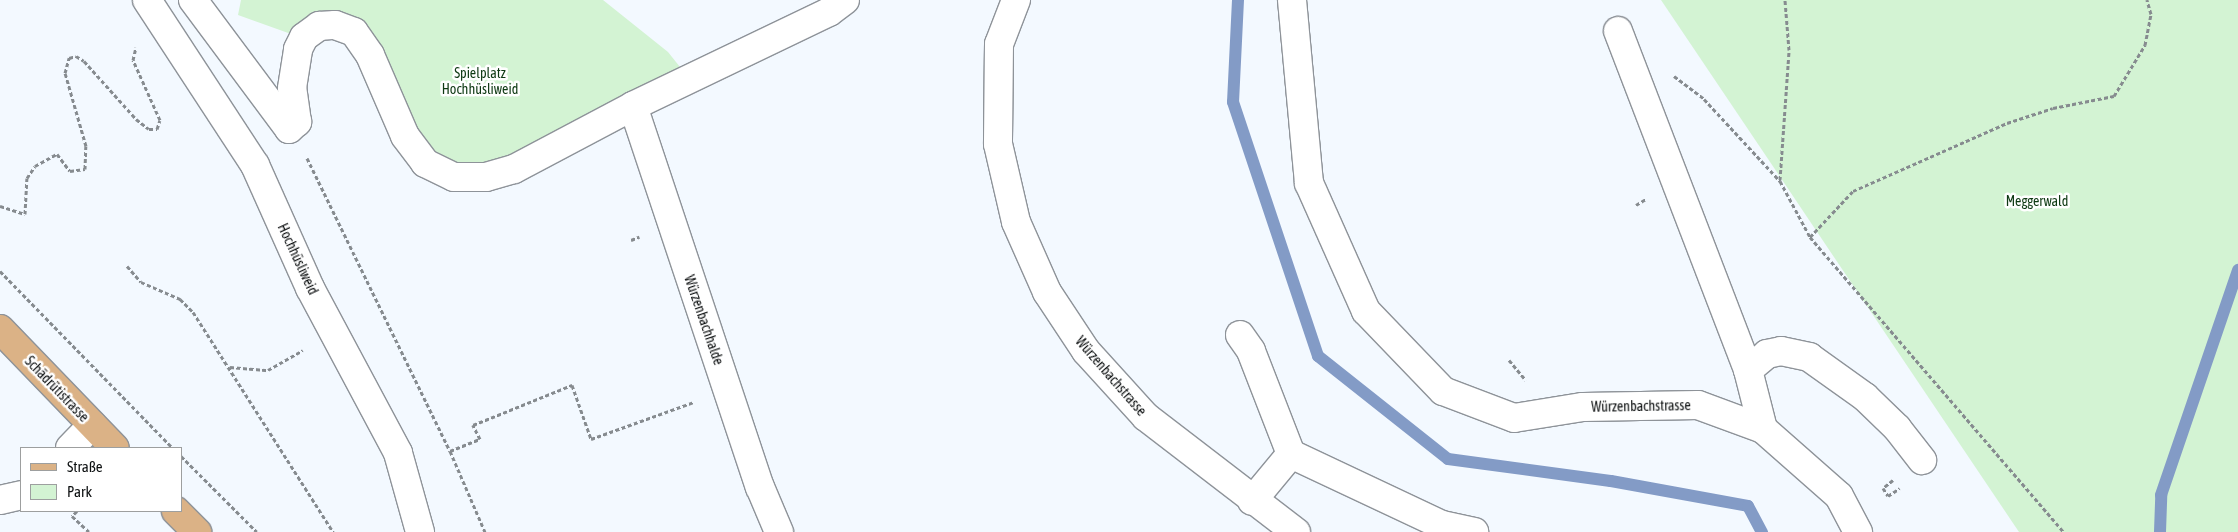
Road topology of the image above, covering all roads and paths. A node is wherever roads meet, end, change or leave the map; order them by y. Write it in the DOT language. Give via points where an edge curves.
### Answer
graph roads {
  1 [pos="193,0"];
  2 [pos="845,0"];
  3 [pos="1016,0"];
  4 [pos="1292,0"];
  5 [pos="1785,0"];
  6 [pos="2147,0"];
  7 [pos="154,2"];
  8 [pos="1618,31"];
  9 [pos="140,43"];
  10 [pos="1672,74"];
  11 [pos="632,106"];
  12 [pos="294,129"];
  13 [pos="1780,181"];
  14 [pos="0,206"];
  15 [pos="1810,237"];
  16 [pos="128,266"];
  17 [pos="0,271"];
  18 [pos="0,329"];
  19 [pos="1240,335"];
  20 [pos="305,349"];
  21 [pos="229,367"];
  22 [pos="1748,370"];
  23 [pos="728,390"];
  24 [pos="92,425"];
  25 [pos="1763,429"];
  26 [pos="71,447"];
  27 [pos="114,447"];
  28 [pos="172,447"];
  29 [pos="450,451"];
  30 [pos="1292,454"];
  31 [pos="182,457"];
  32 [pos="1922,460"];
  33 [pos="20,495"];
  34 [pos="0,500"];
  35 [pos="1252,501"];
  36 [pos="76,512"];
  37 [pos="89,532"];
  38 [pos="257,532"];
  39 [pos="333,532"];
  40 [pos="420,532"];
  41 [pos="485,532"];
  42 [pos="779,532"];
  43 [pos="1296,532"];
  44 [pos="1474,532"];
  45 [pos="1858,532"];
  46 [pos="2064,532"];
  1 -- 12 [label="street" via="284,126"];
  2 -- 11 [label="street" via="829,12"];
  3 -- 35 [label="street, Würzenbachstrasse" via="999,44 998,144 1016,222 1047,292 1086,351 1146,417"];
  4 -- 25 [label="street, Würzenbachstrasse" via="1309,183 1366,311 1443,391 1514,418 1583,408 1698,405"];
  5 -- 13 [label="path" via="1789,50"];
  6 -- 15 [label="path" via="2151,14 2146,44 2114,96 2052,108 2007,123 1853,191"];
  7 -- 40 [label="street, Hochhüsliweid" via="255,165 310,288 398,453"];
  8 -- 22 [label="street"];
  9 -- 14 [label="path" via="134,48 133,60 160,120 157,129 148,129 136,119 84,61 76,56 69,58 65,73 86,146 85,169 70,171 57,154 36,166 27,178 24,214"];
  10 -- 13 [label="path" via="1704,99"];
  11 -- 12 [label="street" via="514,169 486,177 454,177 425,162 405,136 370,56 354,32 336,25 319,26 304,37 298,49 292,88 297,122"];
  11 -- 23 [label="street, Würzenbachhalde"];
  12 -- 29 [label="path"];
  13 -- 15 [label="path"];
  15 -- 46 [label="path"];
  16 -- 21 [label="path" via="141,282 180,299 193,312"];
  17 -- 28 [label="path"];
  18 -- 24 [label="main road, Schädrütistrasse"];
  19 -- 30 [label="street" via="1251,351"];
  20 -- 21 [label="path" via="268,370"];
  21 -- 39 [label="path"];
  22 -- 25 [label="street"];
  22 -- 32 [label="street" via="1767,354 1781,351 1809,356 1865,397 1897,428"];
  23 -- 29 [label="path" via="591,440 572,385 473,425 480,439"];
  23 -- 42 [label="street, Würzenbachhalde" via="760,487"];
  24 -- 26 [label="street"];
  24 -- 27 [label="main road, Schädrütistrasse"];
  25 -- 45 [label="street, Würzenbachstrasse" via="1838,496"];
  29 -- 41 [label="path"];
  30 -- 35 [label="street"];
  30 -- 44 [label="street" via="1442,525"];
  31 -- 38 [label="path"];
  33 -- 34 [label="street"];
  35 -- 43 [label="street, Würzenbachstrasse"];
  36 -- 37 [label="path" via="72,516"];
}
